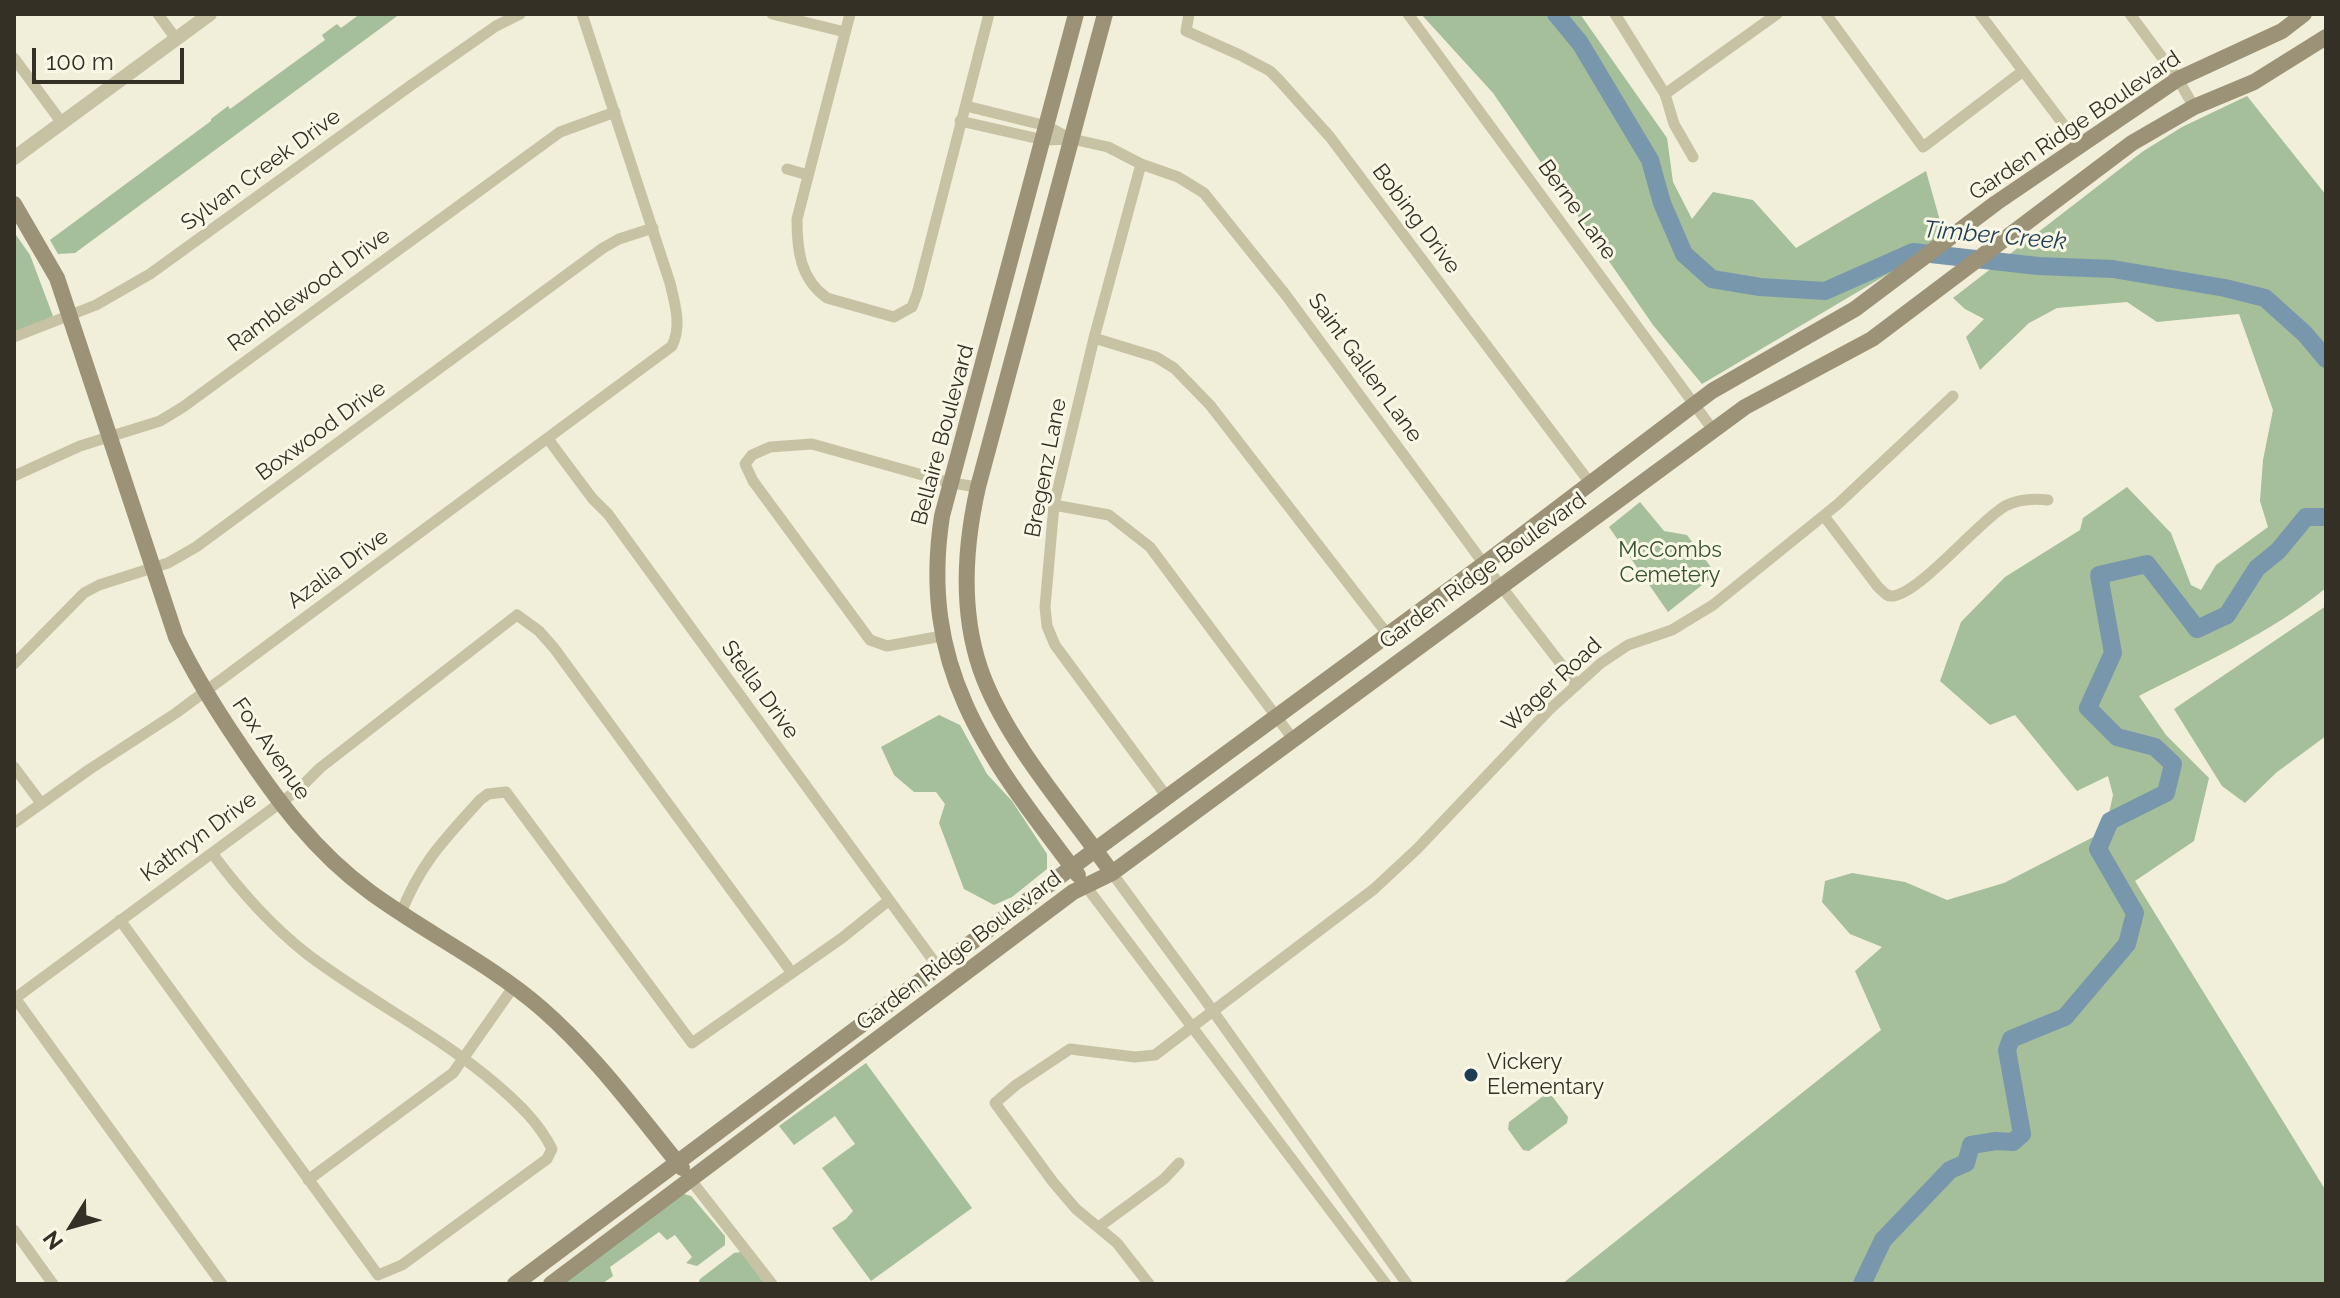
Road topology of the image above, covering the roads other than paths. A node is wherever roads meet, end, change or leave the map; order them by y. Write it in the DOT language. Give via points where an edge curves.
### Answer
graph roads {
  1 [pos="158,14"];
  2 [pos="210,14"];
  3 [pos="520,14"];
  4 [pos="582,14"];
  5 [pos="772,14"];
  6 [pos="850,14"];
  7 [pos="989,14"];
  8 [pos="1076,14"];
  9 [pos="1105,14"];
  10 [pos="1189,14"];
  11 [pos="1408,14"];
  12 [pos="1615,14"];
  13 [pos="1777,14"];
  14 [pos="1826,14"];
  15 [pos="1980,14"];
  16 [pos="2130,14"];
  17 [pos="2304,14"];
  18 [pos="845,32"];
  19 [pos="2326,37"];
  20 [pos="176,39"];
  21 [pos="14,58"];
  22 [pos="2023,71"];
  23 [pos="2178,79"];
  24 [pos="1665,94"];
  25 [pos="966,106"];
  26 [pos="2194,107"];
  27 [pos="615,112"];
  28 [pos="960,121"];
  29 [pos="62,123"];
  30 [pos="1046,133"];
  31 [pos="1072,139"];
  32 [pos="2079,145"];
  33 [pos="1693,157"];
  34 [pos="14,158"];
  35 [pos="1141,164"];
  36 [pos="787,169"];
  37 [pos="808,175"];
  38 [pos="14,204"];
  39 [pos="653,228"];
  40 [pos="70,315"];
  41 [pos="14,337"];
  42 [pos="1094,338"];
  43 [pos="1953,396"];
  44 [pos="1694,404"];
  45 [pos="1713,430"];
  46 [pos="110,438"];
  47 [pos="548,439"];
  48 [pos="14,476"];
  49 [pos="951,483"];
  50 [pos="1590,483"];
  51 [pos="978,487"];
  52 [pos="2048,500"];
  53 [pos="1054,505"];
  54 [pos="1824,516"];
  55 [pos="1484,564"];
  56 [pos="152,569"];
  57 [pos="1500,585"];
  58 [pos="1388,635"];
  59 [pos="942,636"];
  60 [pos="14,664"];
  61 [pos="1577,685"];
  62 [pos="204,692"];
  63 [pos="1276,717"];
  64 [pos="1293,739"];
  65 [pos="14,767"];
  66 [pos="1167,797"];
  67 [pos="41,803"];
  68 [pos="279,803"];
  69 [pos="14,823"];
  70 [pos="1095,850"];
  71 [pos="212,853"];
  72 [pos="1072,867"];
  73 [pos="1112,873"];
  74 [pos="1085,885"];
  75 [pos="888,901"];
  76 [pos="401,913"];
  77 [pos="120,920"];
  78 [pos="938,967"];
  79 [pos="792,973"];
  80 [pos="514,986"];
  81 [pos="15,998"];
  82 [pos="1213,1011"];
  83 [pos="1193,1026"];
  84 [pos="884,1035"];
  85 [pos="466,1058"];
  86 [pos="676,1162"];
  87 [pos="1179,1163"];
  88 [pos="690,1179"];
  89 [pos="308,1180"];
  90 [pos="1100,1226"];
  91 [pos="14,1230"];
  92 [pos="53,1284"];
  93 [pos="222,1284"];
  94 [pos="515,1284"];
  95 [pos="551,1284"];
  96 [pos="772,1284"];
  97 [pos="1149,1284"];
  98 [pos="1386,1284"];
  99 [pos="1407,1284"];
  1 -- 20 [label="street"];
  2 -- 20 [label="street"];
  3 -- 40 [label="street, Sylvan Creek Drive" via="410,86 150,274"];
  4 -- 27 [label="street"];
  5 -- 18 [label="street"];
  6 -- 18 [label="street"];
  7 -- 25 [label="street"];
  8 -- 30 [label="main road, Bellaire Boulevard"];
  9 -- 31 [label="main road"];
  10 -- 50 [label="street, Bobing Drive" via="1186,31 1270,71 1330,137"];
  11 -- 44 [label="street, Berne Lane"];
  12 -- 24 [label="street"];
  13 -- 24 [label="street"];
  14 -- 22 [label="street" via="1923,147"];
  15 -- 22 [label="street"];
  16 -- 23 [label="street"];
  17 -- 23 [label="main road, Garden Ridge Boulevard" via="2282,31"];
  18 -- 37 [label="street"];
  19 -- 26 [label="main road, Garden Ridge Boulevard" via="2254,82"];
  20 -- 29 [label="street"];
  21 -- 29 [label="street"];
  22 -- 32 [label="street"];
  23 -- 26 [label="street"];
  23 -- 32 [label="main road, Garden Ridge Boulevard"];
  24 -- 33 [label="street"];
  25 -- 28 [label="street"];
  25 -- 30 [label="street"];
  26 -- 45 [label="main road, Garden Ridge Boulevard" via="2132,143 1872,339 1783,384"];
  27 -- 39 [label="street"];
  27 -- 46 [label="street, Ramblewood Drive" via="560,132 183,407"];
  28 -- 30 [label="street"];
  28 -- 37 [label="street" via="917,294 912,307 894,317 827,298 808,278 797,249 797,219"];
  29 -- 34 [label="street"];
  30 -- 31 [label="street, Saint Gallen Lane"];
  30 -- 49 [label="main road, Bellaire Boulevard"];
  31 -- 35 [label="street, Saint Gallen Lane" via="1108,147"];
  31 -- 51 [label="main road"];
  32 -- 44 [label="main road, Garden Ridge Boulevard" via="1855,309"];
  35 -- 42 [label="street, Bregenz Lane"];
  35 -- 55 [label="street, Saint Gallen Lane" via="1204,193"];
  36 -- 37 [label="street"];
  38 -- 40 [label="main road, Fox Avenue" via="46,256"];
  39 -- 47 [label="street, Azalia Drive" via="677,310 677,336 658,358"];
  39 -- 56 [label="street, Boxwood Drive" via="603,248 196,547"];
  40 -- 41 [label="street, Sylvan Creek Drive"];
  40 -- 46 [label="main road, Fox Avenue"];
  42 -- 53 [label="street, Bregenz Lane"];
  42 -- 58 [label="street" via="1156,357 1189,383"];
  43 -- 54 [label="street, Wager Road"];
  44 -- 45 [label="street, Berne Lane"];
  44 -- 50 [label="main road, Garden Ridge Boulevard"];
  45 -- 57 [label="main road, Garden Ridge Boulevard"];
  46 -- 48 [label="street, Ramblewood Drive"];
  46 -- 56 [label="main road, Fox Avenue"];
  47 -- 62 [label="street, Azalia Drive"];
  47 -- 75 [label="street, Stella Drive"];
  49 -- 51 [label="street"];
  49 -- 59 [label="main road, Bellaire Boulevard" via="935,568"];
  49 -- 59 [label="street" via="812,444 770,447 745,464 870,640 887,646"];
  50 -- 55 [label="main road, Garden Ridge Boulevard"];
  51 -- 70 [label="main road" via="966,561 981,668 1005,721"];
  52 -- 54 [label="street" via="2029,498 2005,507 1893,596 1878,587"];
  53 -- 63 [label="street" via="1109,515 1150,547"];
  53 -- 66 [label="street, Bregenz Lane" via="1047,626 1055,645"];
  54 -- 61 [label="street, Wager Road" via="1713,605 1672,630 1628,645"];
  55 -- 57 [label="street, Saint Gallen Lane"];
  55 -- 58 [label="main road, Garden Ridge Boulevard"];
  56 -- 60 [label="street, Boxwood Drive" via="84,593"];
  56 -- 62 [label="main road, Fox Avenue" via="176,637"];
  57 -- 61 [label="street, Saint Gallen Lane"];
  57 -- 64 [label="main road, Garden Ridge Boulevard"];
  58 -- 63 [label="main road, Garden Ridge Boulevard"];
  59 -- 72 [label="main road, Bellaire Boulevard" via="973,722"];
  61 -- 82 [label="street, Wager Road" via="1374,889"];
  62 -- 67 [label="street, Azalia Drive"];
  62 -- 68 [label="main road, Fox Avenue"];
  63 -- 64 [label="street"];
  63 -- 66 [label="main road, Garden Ridge Boulevard"];
  64 -- 73 [label="main road, Garden Ridge Boulevard"];
  65 -- 67 [label="street"];
  66 -- 70 [label="main road, Garden Ridge Boulevard"];
  67 -- 69 [label="street, Azalia Drive"];
  68 -- 71 [label="street, Kathryn Drive"];
  68 -- 76 [label="main road, Fox Avenue" via="322,852"];
  68 -- 79 [label="street, Kathryn Drive" via="517,615 554,648"];
  70 -- 72 [label="main road, Garden Ridge Boulevard"];
  70 -- 73 [label="main road"];
  71 -- 77 [label="street, Kathryn Drive"];
  71 -- 85 [label="street" via="245,898 309,955"];
  72 -- 74 [label="main road, Bellaire Boulevard"];
  72 -- 78 [label="main road, Garden Ridge Boulevard"];
  73 -- 74 [label="main road, Garden Ridge Boulevard"];
  73 -- 82 [label="street"];
  74 -- 83 [label="street"];
  74 -- 84 [label="main road, Garden Ridge Boulevard"];
  75 -- 78 [label="street, Stella Drive"];
  75 -- 79 [label="street"];
  76 -- 79 [label="street" via="430,856 480,800 506,792 692,1043"];
  76 -- 80 [label="main road, Fox Avenue"];
  77 -- 81 [label="street, Kathryn Drive"];
  77 -- 89 [label="street"];
  78 -- 84 [label="main road" via="941,977"];
  78 -- 86 [label="main road, Garden Ridge Boulevard"];
  80 -- 85 [label="street"];
  80 -- 86 [label="main road, Fox Avenue" via="577,1042"];
  81 -- 93 [label="street"];
  82 -- 83 [label="street, Wager Road"];
  82 -- 99 [label="street"];
  83 -- 90 [label="street, Wager Road" via="1155,1055 1070,1049 995,1103 1076,1209"];
  83 -- 98 [label="street"];
  84 -- 88 [label="main road, Garden Ridge Boulevard"];
  85 -- 89 [label="street" via="437,1086"];
  85 -- 89 [label="street" via="545,1134 552,1149 536,1168 402,1265 378,1275"];
  86 -- 88 [label="main road, Fox Avenue"];
  86 -- 94 [label="main road, Garden Ridge Boulevard"];
  87 -- 90 [label="street"];
  88 -- 95 [label="main road, Garden Ridge Boulevard"];
  88 -- 96 [label="street"];
  90 -- 97 [label="street"];
  91 -- 92 [label="street"];
}
